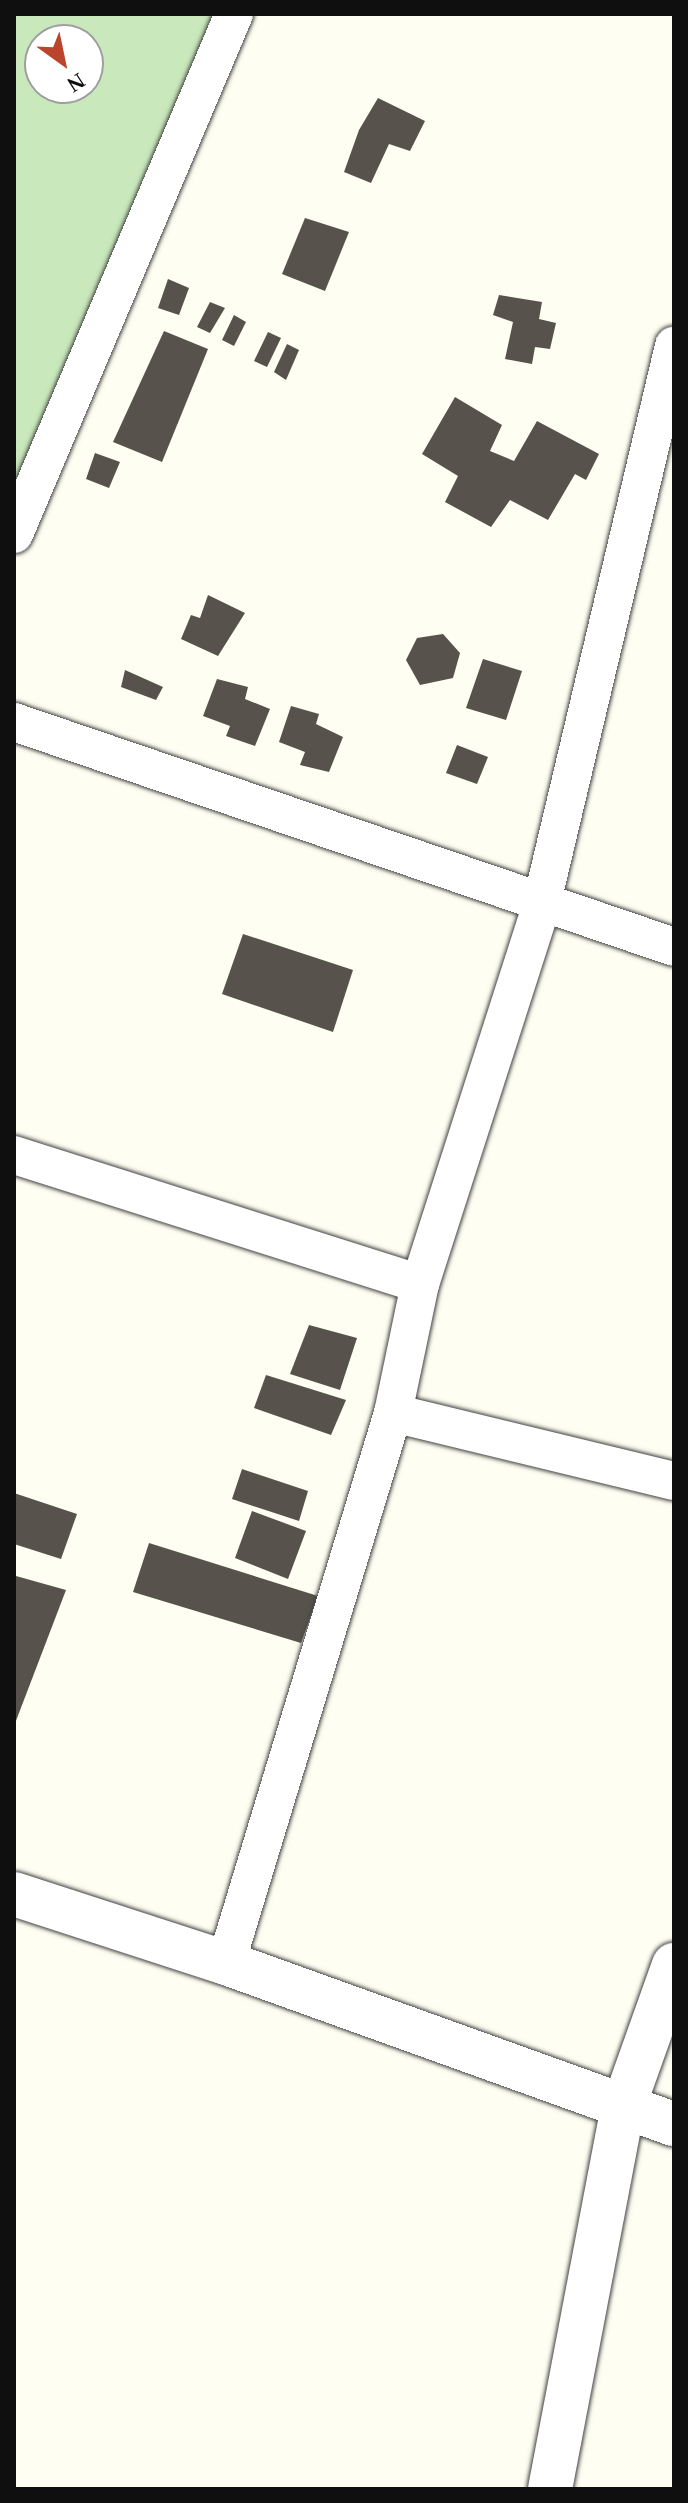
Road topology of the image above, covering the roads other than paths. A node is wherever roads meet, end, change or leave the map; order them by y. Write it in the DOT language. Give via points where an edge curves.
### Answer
graph roads {
  1 [pos="234,14"];
  2 [pos="674,346"];
  3 [pos="14,534"];
  4 [pos="14,722"];
  5 [pos="541,906"];
  6 [pos="674,947"];
  7 [pos="14,1155"];
  8 [pos="420,1284"];
  9 [pos="393,1413"];
  10 [pos="674,1481"];
  11 [pos="14,1894"];
  12 [pos="226,1963"];
  13 [pos="674,1965"];
  14 [pos="623,2108"];
  15 [pos="674,2124"];
  16 [pos="550,2489"];
  1 -- 3 [label="street"];
  2 -- 5 [label="street"];
  4 -- 5 [label="street"];
  5 -- 6 [label="street"];
  5 -- 8 [label="street"];
  7 -- 8 [label="street"];
  8 -- 9 [label="street"];
  9 -- 10 [label="street"];
  9 -- 12 [label="street"];
  11 -- 12 [label="street"];
  12 -- 14 [label="street"];
  13 -- 14 [label="street"];
  14 -- 15 [label="street"];
  14 -- 16 [label="street"];
}
